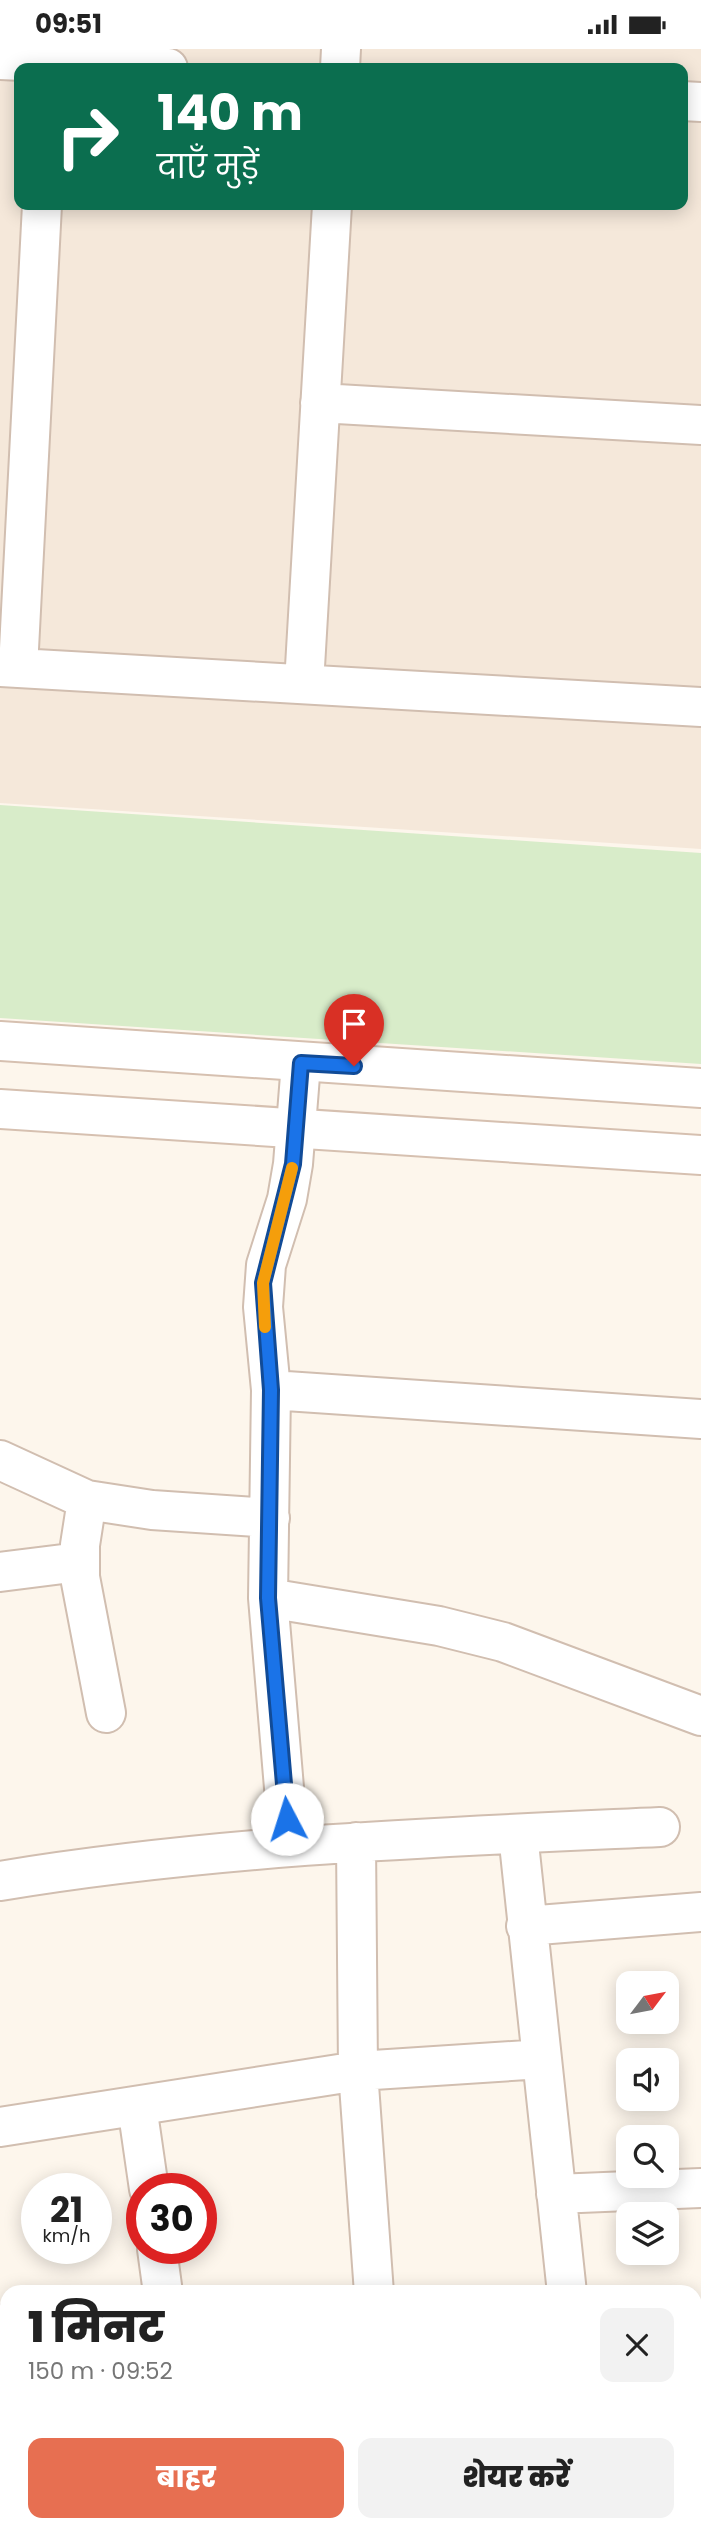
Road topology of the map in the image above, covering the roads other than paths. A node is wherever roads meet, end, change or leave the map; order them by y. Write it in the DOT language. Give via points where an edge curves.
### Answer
graph roads {
  1 [pos="0,60"];
  2 [pos="29,63"];
  3 [pos="41,210"];
  4 [pos="332,210"];
  5 [pos="16,375"];
  6 [pos="320,403"];
  7 [pos="701,425"];
  8 [pos="9,667"];
  9 [pos="304,684"];
  10 [pos="701,707"];
  11 [pos="0,1041"];
  12 [pos="301,1063"];
  13 [pos="701,1088"];
  14 [pos="0,1109"];
  15 [pos="297,1127"];
  16 [pos="701,1155"];
  17 [pos="271,1390"];
  18 [pos="701,1419"];
  19 [pos="0,1460"];
  20 [pos="87,1500"];
  21 [pos="270,1518"];
  22 [pos="79,1562"];
  23 [pos="0,1572"];
  24 [pos="268,1598"];
  25 [pos="106,1713"];
  26 [pos="701,1716"];
  27 [pos="660,1827"];
  28 [pos="518,1834"];
  29 [pos="356,1842"];
  30 [pos="289,1847"];
  31 [pos="0,1881"];
  32 [pos="701,1912"];
  33 [pos="526,1926"];
  34 [pos="542,2059"];
  35 [pos="358,2071"];
  36 [pos="137,2106"];
  37 [pos="0,2127"];
  38 [pos="147,2173"];
  39 [pos="701,2188"];
  40 [pos="556,2194"];
  41 [pos="159,2264"];
  42 [pos="162,2285"];
  43 [pos="373,2285"];
  44 [pos="566,2285"];
  1 -- 2 [label="street"];
  3 -- 5 [label="street"];
  4 -- 6 [label="street"];
  5 -- 8 [label="street"];
  6 -- 7 [label="street"];
  6 -- 9 [label="street"];
  8 -- 9 [label="street"];
  9 -- 10 [label="street"];
  11 -- 12 [label="street"];
  12 -- 13 [label="street"];
  12 -- 15 [label="street"];
  14 -- 15 [label="street"];
  15 -- 16 [label="street"];
  15 -- 17 [label="street" via="287,1199 263,1283"];
  17 -- 18 [label="street"];
  17 -- 21 [label="street"];
  19 -- 20 [label="street"];
  20 -- 21 [label="street" via="152,1510"];
  20 -- 22 [label="street"];
  21 -- 24 [label="street"];
  22 -- 23 [label="street"];
  22 -- 25 [label="street"];
  24 -- 26 [label="street" via="439,1626 503,1642"];
  24 -- 30 [label="street"];
  27 -- 28 [label="street"];
  28 -- 29 [label="street"];
  28 -- 33 [label="street"];
  29 -- 30 [label="street"];
  29 -- 35 [label="street"];
  30 -- 31 [label="street"];
  32 -- 33 [label="street"];
  33 -- 34 [label="street"];
  34 -- 35 [label="street"];
  34 -- 40 [label="street"];
  35 -- 36 [label="street"];
  35 -- 43 [label="street"];
  36 -- 37 [label="street"];
  36 -- 38 [label="street"];
  39 -- 40 [label="street"];
  40 -- 44 [label="street"];
  41 -- 42 [label="street"];
}
